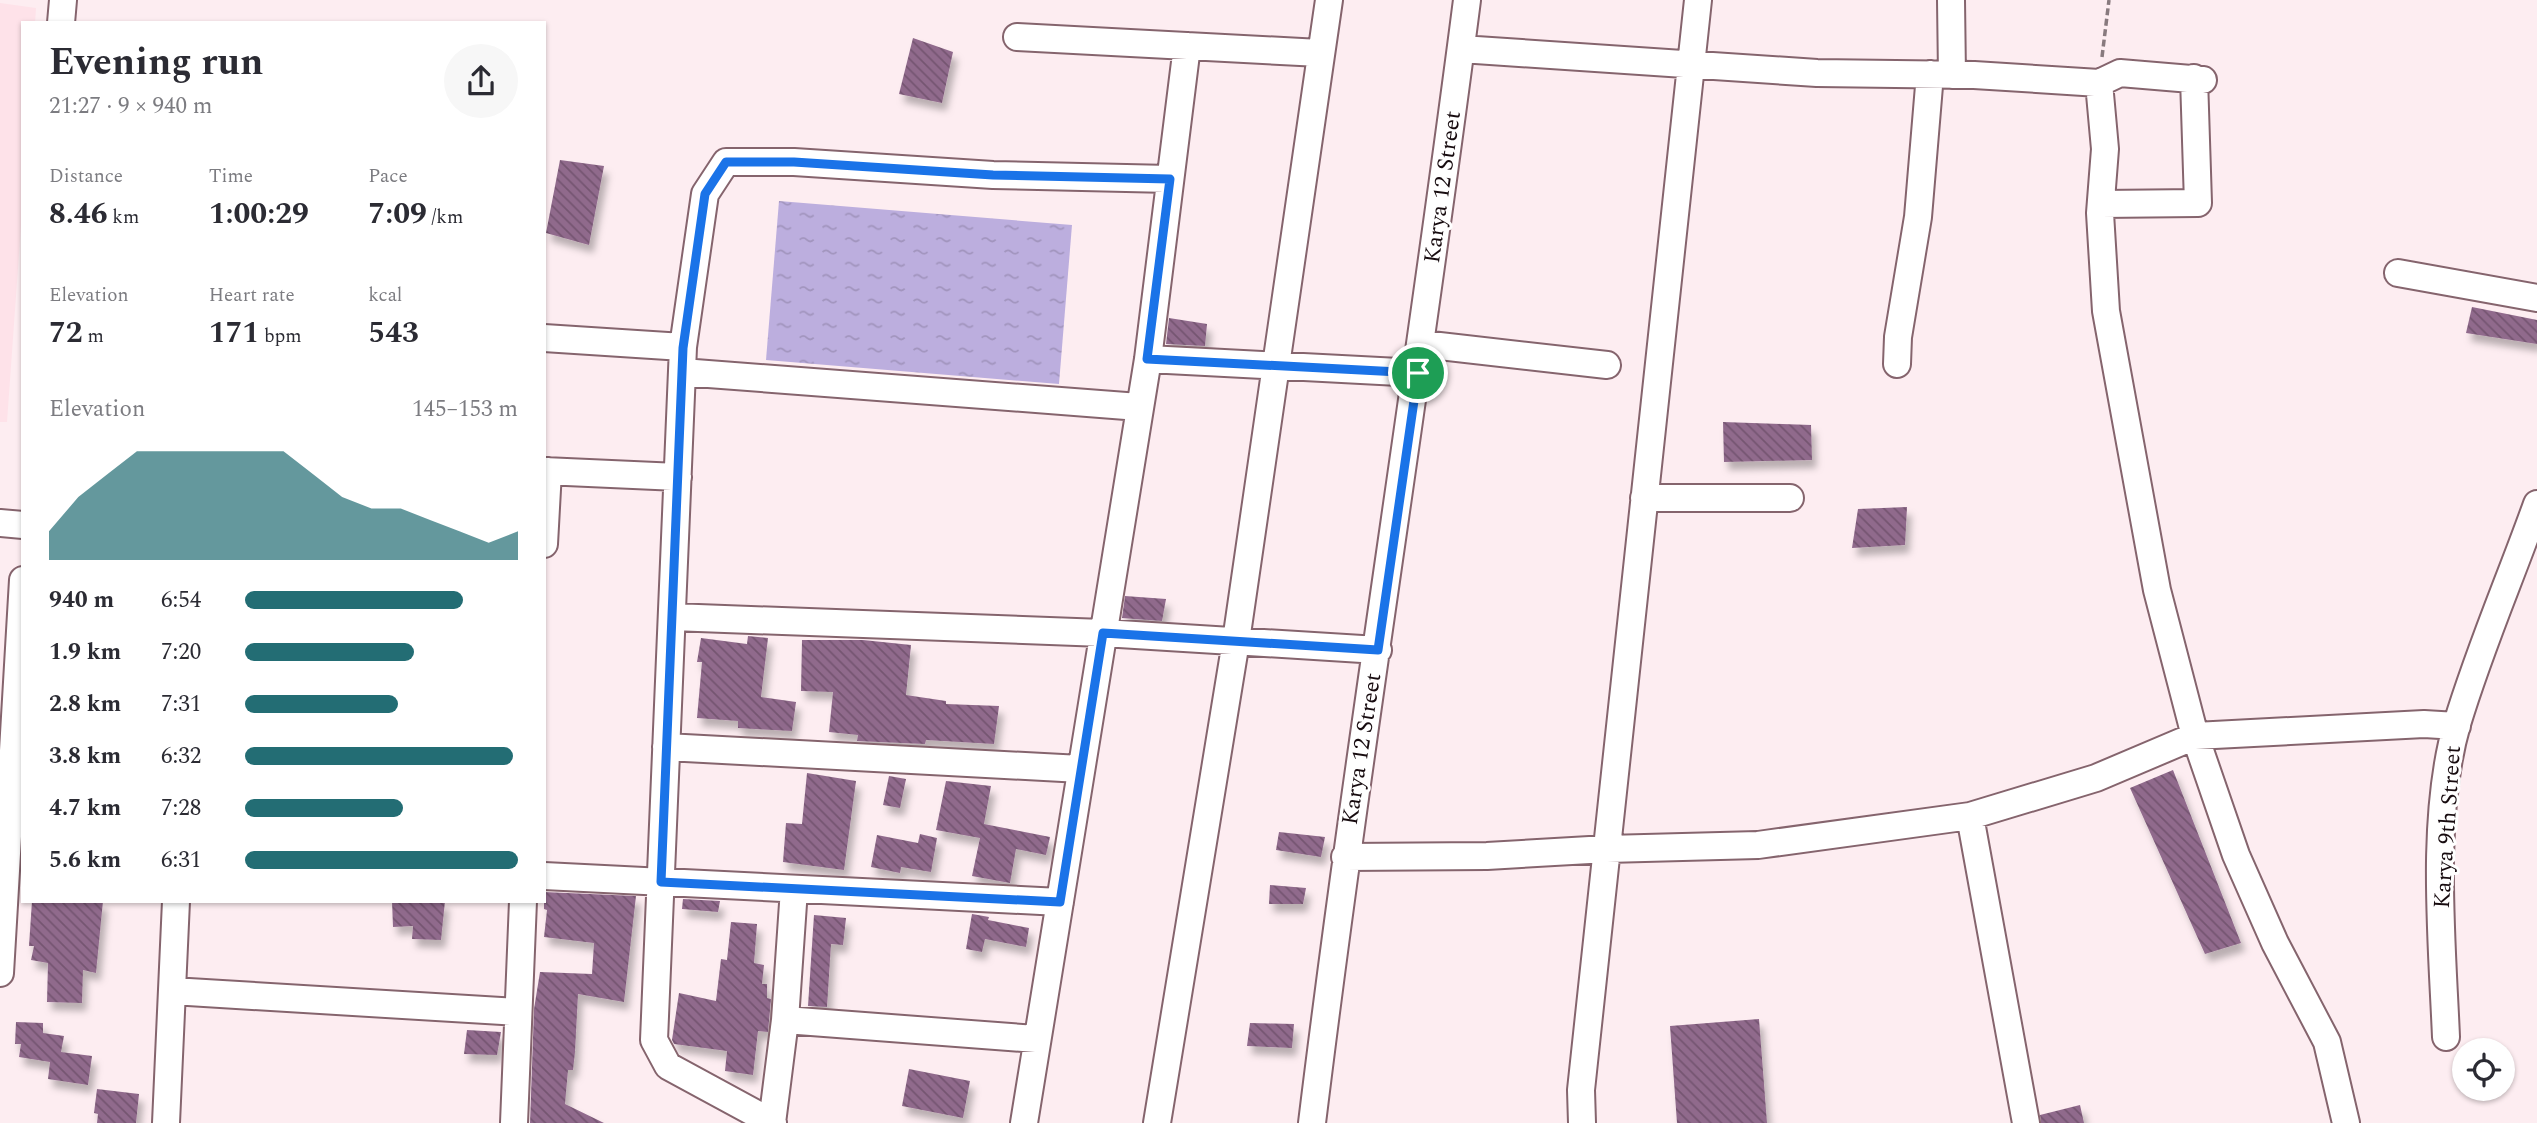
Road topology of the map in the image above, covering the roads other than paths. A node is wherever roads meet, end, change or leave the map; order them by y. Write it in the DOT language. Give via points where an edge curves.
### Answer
graph roads {
  1 [pos="63,0"];
  2 [pos="1329,0"];
  3 [pos="1467,0"];
  4 [pos="1698,0"];
  5 [pos="1951,0"];
  6 [pos="61,21"];
  7 [pos="1017,37"];
  8 [pos="1187,46"];
  9 [pos="1461,49"];
  10 [pos="1320,53"];
  11 [pos="1689,65"];
  12 [pos="1941,75"];
  13 [pos="2099,83"];
  14 [pos="1170,179"];
  15 [pos="2101,204"];
  16 [pos="2398,273"];
  17 [pos="2537,298"];
  18 [pos="546,338"];
  19 [pos="1422,344"];
  20 [pos="1147,359"];
  21 [pos="683,360"];
  22 [pos="1897,364"];
  23 [pos="1607,365"];
  24 [pos="1274,366"];
  25 [pos="1418,373"];
  26 [pos="1139,407"];
  27 [pos="546,471"];
  28 [pos="678,477"];
  29 [pos="1644,498"];
  30 [pos="1790,498"];
  31 [pos="2537,504"];
  32 [pos="0,523"];
  33 [pos="21,525"];
  34 [pos="672,617"];
  35 [pos="21,626"];
  36 [pos="1103,633"];
  37 [pos="1236,641"];
  38 [pos="1378,650"];
  39 [pos="2457,726"];
  40 [pos="2195,736"];
  41 [pos="666,747"];
  42 [pos="1082,769"];
  43 [pos="1970,816"];
  44 [pos="1607,849"];
  45 [pos="1345,857"];
  46 [pos="546,876"];
  47 [pos="10,878"];
  48 [pos="661,882"];
  49 [pos="794,889"];
  50 [pos="1060,902"];
  51 [pos="176,903"];
  52 [pos="523,903"];
  53 [pos="0,973"];
  54 [pos="172,991"];
  55 [pos="517,1012"];
  56 [pos="785,1020"];
  57 [pos="2446,1037"];
  58 [pos="1036,1039"];
  59 [pos="167,1123"];
  60 [pos="514,1123"];
  61 [pos="772,1123"];
  62 [pos="1024,1123"];
  63 [pos="1157,1123"];
  64 [pos="1312,1123"];
  65 [pos="1582,1123"];
  66 [pos="2026,1123"];
  67 [pos="2346,1123"];
  1 -- 6 [label="street"];
  2 -- 10 [label="street"];
  3 -- 9 [label="street, Karya 12 Street"];
  4 -- 11 [label="street"];
  5 -- 12 [label="street"];
  7 -- 8 [label="street"];
  8 -- 10 [label="street"];
  8 -- 14 [label="street"];
  9 -- 11 [label="street"];
  9 -- 19 [label="street, Karya 12 Street"];
  10 -- 24 [label="street"];
  11 -- 12 [label="street" via="1817,74"];
  11 -- 29 [label="street"];
  12 -- 13 [label="street"];
  12 -- 22 [label="street"];
  13 -- 15 [label="street" via="2105,149"];
  13 -- 15 [label="street" via="2120,73 2199,79 2198,203"];
  14 -- 20 [label="street"];
  14 -- 21 [label="street" via="726,162 705,194"];
  15 -- 40 [label="street" via="2106,311 2116,372 2157,590"];
  16 -- 17 [label="street"];
  18 -- 21 [label="street"];
  19 -- 23 [label="street"];
  19 -- 25 [label="street, Karya 12 Street"];
  20 -- 24 [label="street"];
  20 -- 26 [label="street"];
  21 -- 26 [label="street"];
  21 -- 28 [label="street"];
  24 -- 25 [label="street"];
  24 -- 37 [label="street"];
  25 -- 38 [label="street, Karya 12 Street"];
  26 -- 36 [label="street"];
  27 -- 28 [label="street"];
  28 -- 34 [label="street"];
  29 -- 30 [label="street"];
  29 -- 44 [label="street"];
  31 -- 39 [label="street, Karya 9th Street"];
  32 -- 33 [label="street"];
  34 -- 36 [label="street"];
  34 -- 41 [label="street"];
  35 -- 47 [label="street"];
  36 -- 37 [label="street"];
  36 -- 42 [label="street"];
  37 -- 38 [label="street"];
  37 -- 63 [label="street"];
  38 -- 45 [label="street, Karya 12 Street"];
  39 -- 40 [label="street"];
  39 -- 57 [label="street, Karya 9th Street" via="2440,875"];
  40 -- 43 [label="street" via="2096,778"];
  40 -- 67 [label="street" via="2242,868 2327,1042"];
  41 -- 42 [label="street"];
  41 -- 48 [label="street"];
  42 -- 50 [label="street"];
  43 -- 44 [label="street" via="1758,845"];
  43 -- 66 [label="street"];
  44 -- 45 [label="street"];
  44 -- 65 [label="street" via="1581,1090"];
  45 -- 64 [label="street, Karya 12 Street"];
  46 -- 48 [label="street"];
  47 -- 53 [label="street"];
  48 -- 49 [label="street"];
  48 -- 61 [label="street" via="654,1040 668,1066"];
  49 -- 50 [label="street"];
  49 -- 56 [label="street"];
  50 -- 58 [label="street"];
  51 -- 54 [label="street"];
  52 -- 55 [label="street"];
  54 -- 55 [label="street"];
  54 -- 59 [label="street"];
  55 -- 60 [label="street"];
  56 -- 58 [label="street"];
  56 -- 61 [label="street"];
  58 -- 62 [label="street"];
}
